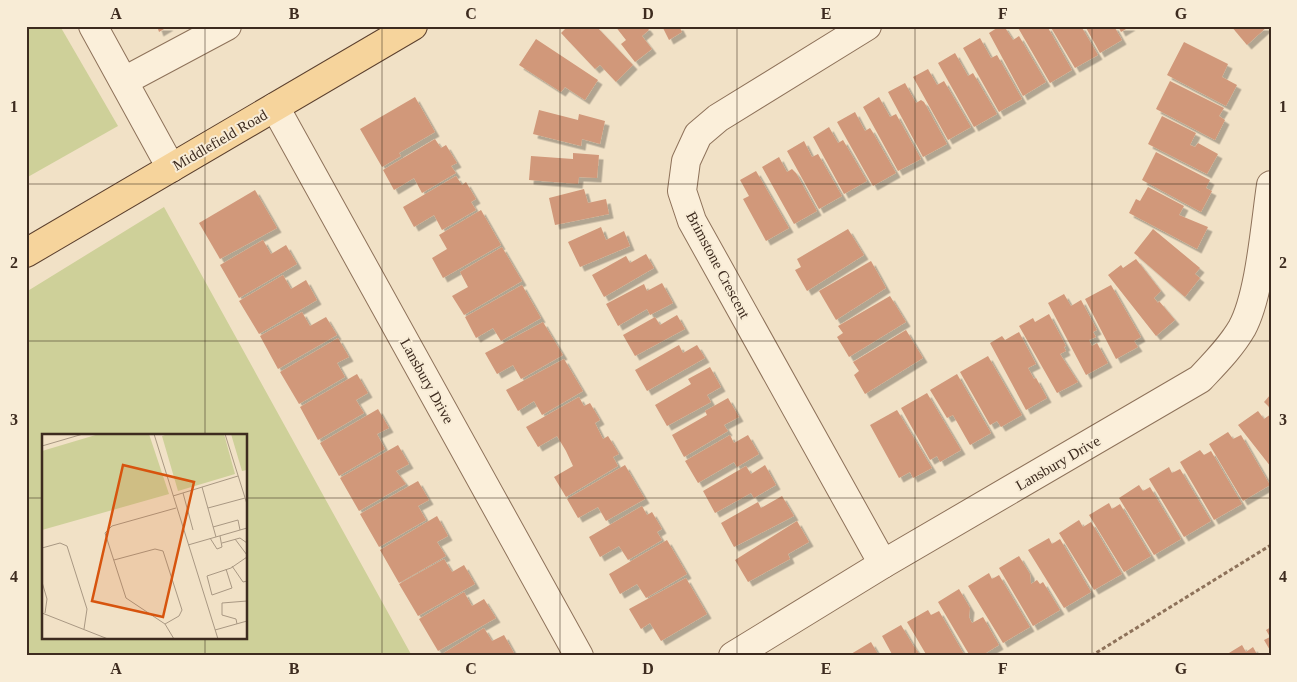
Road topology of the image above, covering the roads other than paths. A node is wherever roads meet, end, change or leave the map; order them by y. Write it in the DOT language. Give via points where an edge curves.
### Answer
graph roads {
  1 [pos="93,26"];
  2 [pos="227,26"];
  3 [pos="867,26"];
  4 [pos="399,30"];
  5 [pos="124,81"];
  6 [pos="275,107"];
  7 [pos="171,168"];
  8 [pos="1271,185"];
  9 [pos="26,253"];
  10 [pos="883,564"];
  11 [pos="579,656"];
  12 [pos="733,656"];
  1 -- 5 [label="street"];
  2 -- 5 [label="street"];
  3 -- 10 [label="street, Brimstone Crescent" via="718,118 698,135 686,161 682,191 692,222"];
  4 -- 6 [label="main road, Middlefield Road"];
  5 -- 7 [label="street"];
  6 -- 7 [label="main road, Middlefield Road"];
  6 -- 11 [label="street, Lansbury Drive"];
  7 -- 9 [label="main road, Middlefield Road"];
  8 -- 10 [label="street, Lansbury Drive" via="1255,287 1242,327 1226,352 1200,379"];
  10 -- 12 [label="street, Lansbury Drive"];
}
